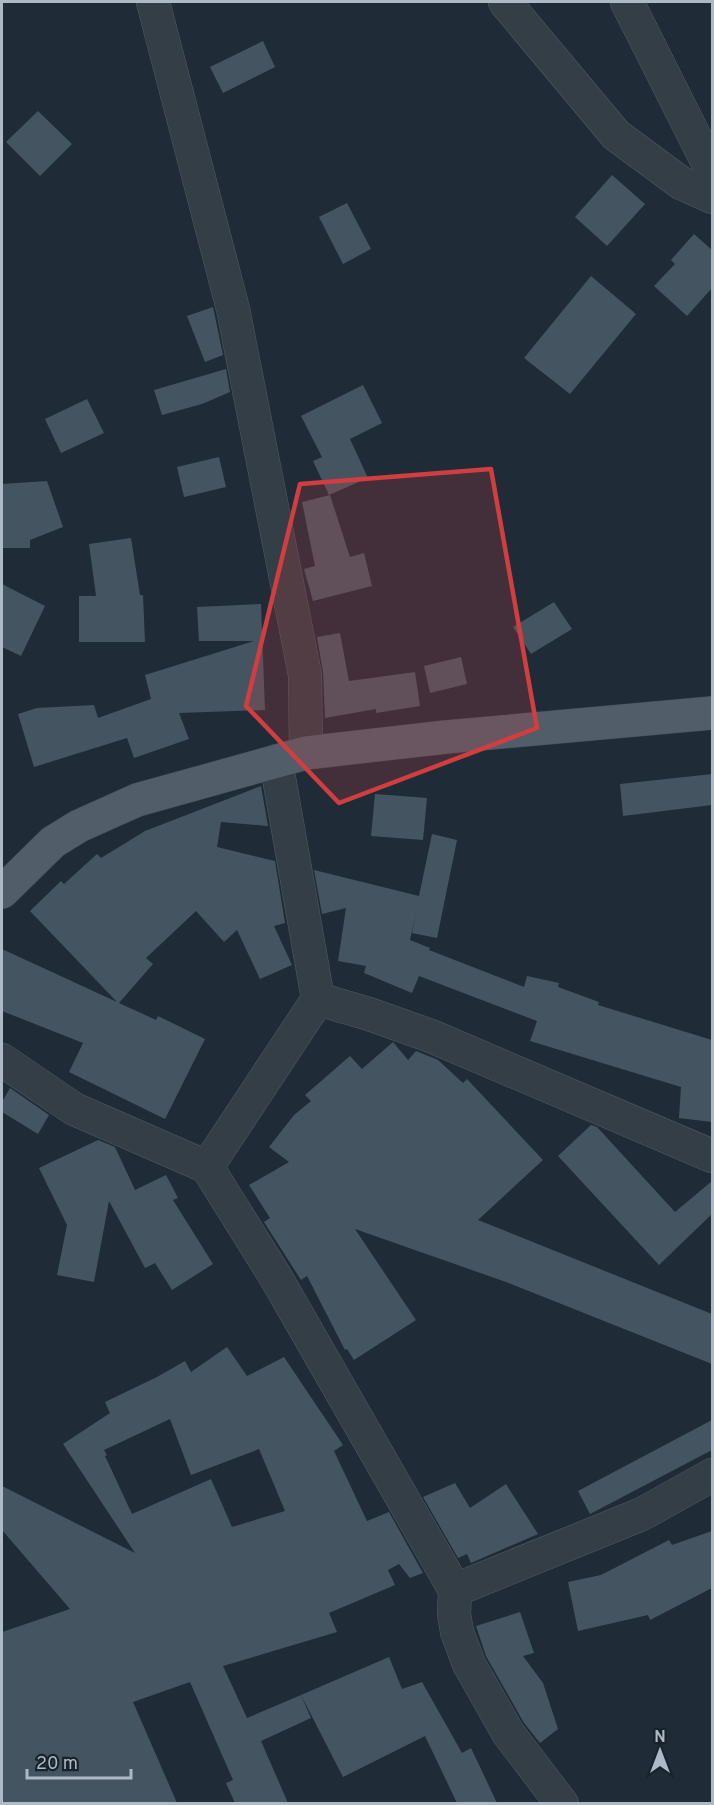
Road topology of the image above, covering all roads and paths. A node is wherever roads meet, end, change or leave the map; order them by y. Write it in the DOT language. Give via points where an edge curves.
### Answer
graph roads {
  1 [pos="153,2"];
  2 [pos="505,2"];
  3 [pos="627,2"];
  4 [pos="712,171"];
  5 [pos="712,198"];
  6 [pos="712,713"];
  7 [pos="291,757"];
  8 [pos="2,892"];
  9 [pos="318,999"];
  10 [pos="2,1060"];
  11 [pos="712,1156"];
  12 [pos="207,1167"];
  13 [pos="712,1475"];
  14 [pos="455,1590"];
  15 [pos="562,1803"];
  1 -- 7 [label="street" via="233,309 305,675"];
  2 -- 5 [label="street" via="616,135 681,183"];
  3 -- 4 [label="street"];
  6 -- 7 [label="main road" via="446,737"];
  7 -- 8 [label="main road" via="137,800 79,826 53,842"];
  7 -- 9 [label="street"];
  9 -- 11 [label="street" via="431,1036"];
  9 -- 12 [label="street"];
  10 -- 12 [label="street" via="74,1109"];
  12 -- 14 [label="street" via="275,1276"];
  13 -- 14 [label="street" via="642,1514"];
  14 -- 15 [label="street" via="457,1632 470,1664 508,1733"];
}
